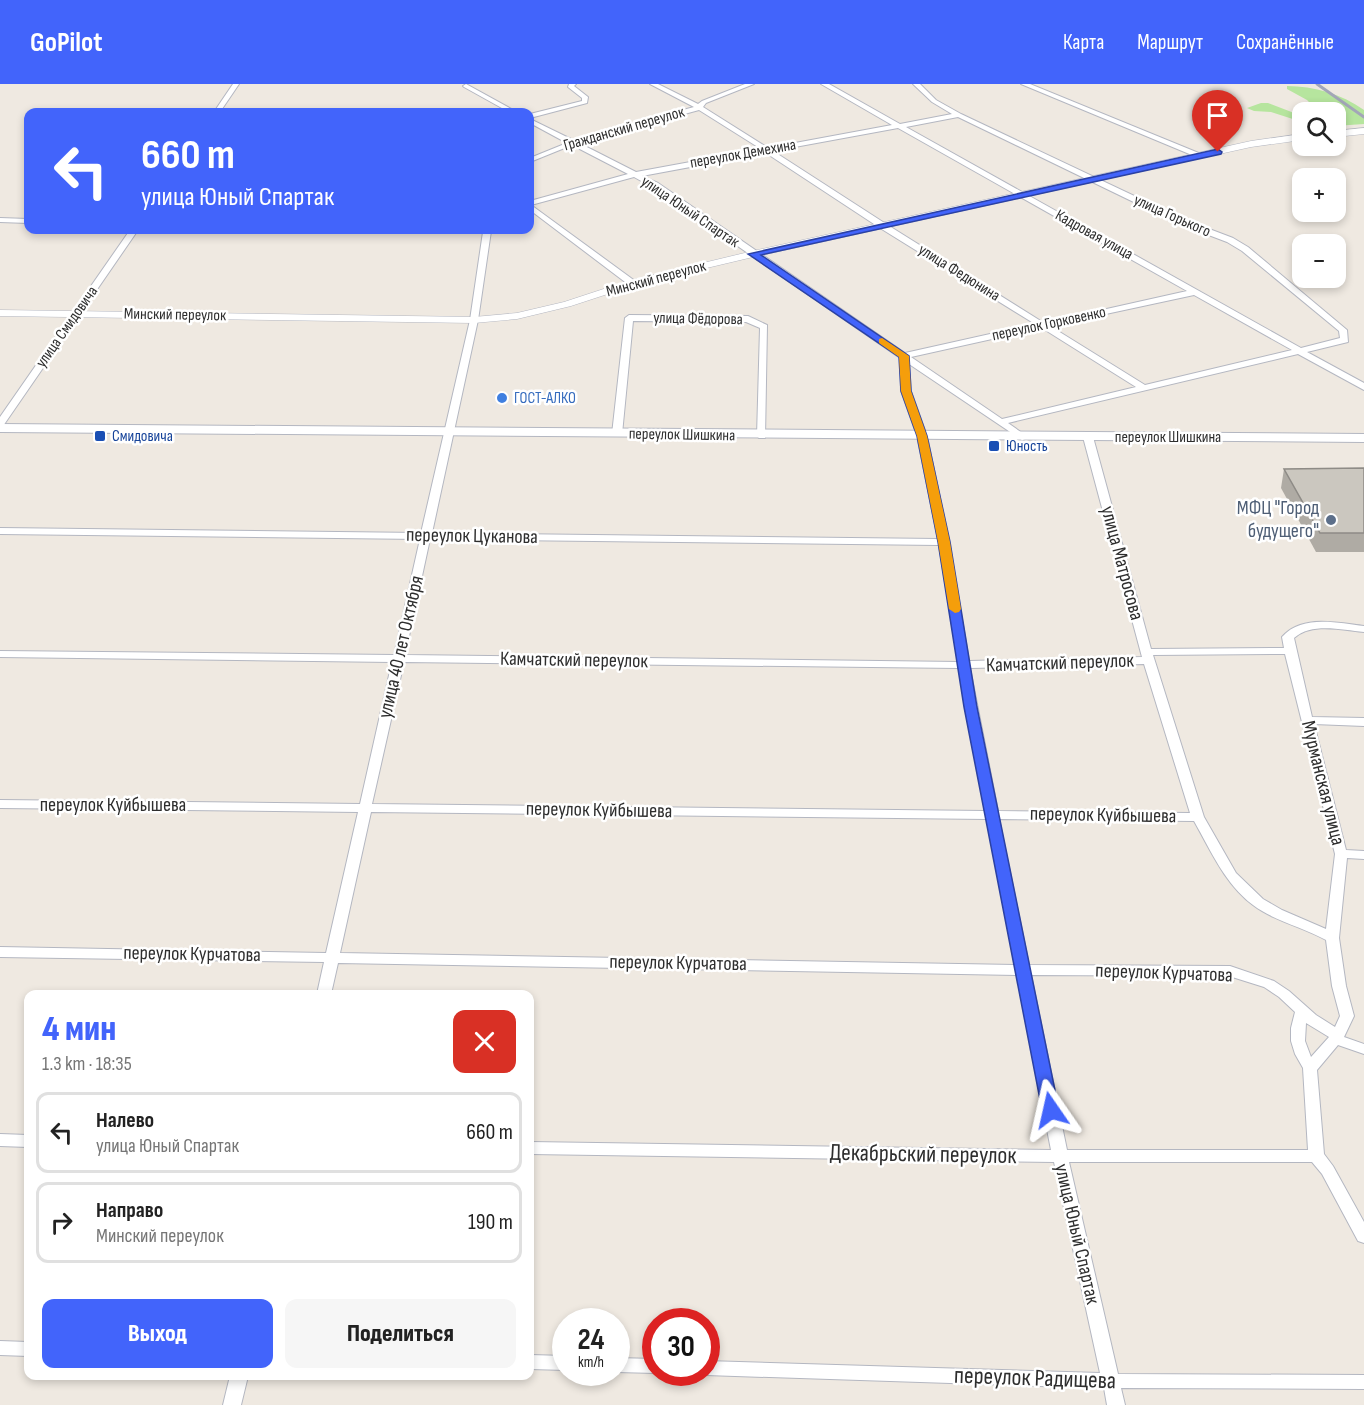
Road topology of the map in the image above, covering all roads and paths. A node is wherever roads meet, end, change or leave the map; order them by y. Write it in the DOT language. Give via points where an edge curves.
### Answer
graph roads {
  1 [pos="236,84"];
  2 [pos="573,84"];
  3 [pos="653,84"];
  4 [pos="752,84"];
  5 [pos="824,84"];
  6 [pos="916,84"];
  7 [pos="1024,84"];
  8 [pos="466,86"];
  9 [pos="220,108"];
  10 [pos="506,108"];
  11 [pos="699,108"];
  12 [pos="534,115"];
  13 [pos="959,116"];
  14 [pos="534,123"];
  15 [pos="899,127"];
  16 [pos="1364,131"];
  17 [pos="1346,133"];
  18 [pos="1292,138"];
  19 [pos="572,143"];
  20 [pos="766,150"];
  21 [pos="1202,156"];
  22 [pos="534,158"];
  23 [pos="634,175"];
  24 [pos="1094,180"];
  25 [pos="1024,196"];
  26 [pos="534,204"];
  27 [pos="534,208"];
  28 [pos="0,220"];
  29 [pos="24,221"];
  30 [pos="883,226"];
  31 [pos="131,234"];
  32 [pos="487,234"];
  33 [pos="753,254"];
  34 [pos="632,283"];
  35 [pos="1195,292"];
  36 [pos="0,313"];
  37 [pos="75,314"];
  38 [pos="474,320"];
  39 [pos="1043,325"];
  40 [pos="1303,351"];
  41 [pos="904,356"];
  42 [pos="1142,387"];
  43 [pos="1364,387"];
  44 [pos="1000,422"];
  45 [pos="0,426"];
  46 [pos="449,433"];
  47 [pos="617,434"];
  48 [pos="762,436"];
  49 [pos="922,436"];
  50 [pos="1022,437"];
  51 [pos="1088,437"];
  52 [pos="1364,438"];
  53 [pos="0,531"];
  54 [pos="426,536"];
  55 [pos="944,542"];
  56 [pos="1364,629"];
  57 [pos="1290,651"];
  58 [pos="0,654"];
  59 [pos="1147,656"];
  60 [pos="399,658"];
  61 [pos="964,665"];
  62 [pos="1307,720"];
  63 [pos="1364,722"];
  64 [pos="0,804"];
  65 [pos="366,807"];
  66 [pos="993,814"];
  67 [pos="1198,817"];
  68 [pos="1341,854"];
  69 [pos="1364,855"];
  70 [pos="1332,938"];
  71 [pos="0,952"];
  72 [pos="332,956"];
  73 [pos="1023,970"];
  74 [pos="325,990"];
  75 [pos="1302,1012"];
  76 [pos="1336,1037"];
  77 [pos="1364,1049"];
  78 [pos="1311,1067"];
  79 [pos="0,1140"];
  80 [pos="24,1141"];
  81 [pos="534,1148"];
  82 [pos="1060,1156"];
  83 [pos="1316,1156"];
  84 [pos="1364,1237"];
  85 [pos="0,1348"];
  86 [pos="24,1349"];
  87 [pos="534,1362"];
  88 [pos="552,1363"];
  89 [pos="720,1368"];
  90 [pos="237,1380"];
  91 [pos="1110,1381"];
  92 [pos="1364,1382"];
  93 [pos="232,1405"];
  94 [pos="1116,1405"];
  1 -- 9 [label="street"];
  2 -- 12 [label="street" via="570,86 585,97 585,102"];
  3 -- 11 [label="street, улица Федюнина"];
  4 -- 11 [label="street, Гражданский переулок"];
  5 -- 15 [label="street, Кадровая улица"];
  6 -- 13 [label="street, улица Горького"];
  7 -- 21 [label="street"];
  8 -- 10 [label="street"];
  11 -- 19 [label="street, Гражданский переулок"];
  11 -- 20 [label="street, улица Федюнина"];
  13 -- 15 [label="street, переулок Демехина"];
  13 -- 24 [label="street, улица Горького"];
  14 -- 19 [label="street, улица Юный Спартак"];
  15 -- 20 [label="street, переулок Демехина"];
  15 -- 25 [label="street, Кадровая улица"];
  16 -- 17 [label="street"];
  18 -- 21 [label="street, Минский переулок"];
  19 -- 22 [label="street, Гражданский переулок"];
  19 -- 23 [label="street, улица Юный Спартак"];
  20 -- 23 [label="street, переулок Демехина"];
  20 -- 30 [label="street, улица Федюнина"];
  21 -- 24 [label="street, Минский переулок"];
  23 -- 26 [label="street, переулок Демехина"];
  23 -- 33 [label="street, улица Юный Спартак" via="655,185"];
  24 -- 25 [label="street, Минский переулок"];
  24 -- 40 [label="street, улица Горького" via="1245,249 1343,330 1345,340"];
  25 -- 30 [label="street, Минский переулок"];
  25 -- 35 [label="street, Кадровая улица"];
  27 -- 34 [label="street"];
  28 -- 29 [label="street"];
  30 -- 33 [label="street, Минский переулок"];
  30 -- 39 [label="street, улица Федюнина"];
  31 -- 37 [label="street, улица Смидовича"];
  32 -- 38 [label="street, улица 40 лет Октября"];
  33 -- 34 [label="street, Минский переулок"];
  33 -- 41 [label="street, улица Юный Спартак"];
  34 -- 38 [label="street, Минский переулок" via="517,316"];
  35 -- 39 [label="street, переулок Горковенко"];
  35 -- 40 [label="street, Кадровая улица"];
  36 -- 37 [label="street, Минский переулок"];
  37 -- 38 [label="street, Минский переулок"];
  37 -- 45 [label="street, улица Смидовича"];
  38 -- 46 [label="street, улица 40 лет Октября"];
  39 -- 41 [label="street, переулок Горковенко"];
  39 -- 42 [label="street, улица Федюнина"];
  40 -- 42 [label="street"];
  40 -- 43 [label="street, Кадровая улица"];
  41 -- 44 [label="street, улица Юный Спартак"];
  41 -- 49 [label="street, улица Юный Спартак" via="906,391"];
  42 -- 44 [label="street"];
  44 -- 50 [label="street, улица Юный Спартак"];
  45 -- 46 [label="main road, переулок Шишкина"];
  46 -- 47 [label="main road, переулок Шишкина"];
  46 -- 54 [label="street, улица 40 лет Октября"];
  47 -- 48 [label="main road, переулок Шишкина"];
  47 -- 48 [label="street, улица Фёдорова" via="629,318 748,320 764,327"];
  48 -- 49 [label="main road, переулок Шишкина"];
  49 -- 50 [label="main road, переулок Шишкина"];
  49 -- 55 [label="street, улица Юный Спартак"];
  50 -- 51 [label="main road, переулок Шишкина"];
  51 -- 52 [label="main road, переулок Шишкина"];
  51 -- 59 [label="street, улица Матросова"];
  53 -- 54 [label="street, переулок Цуканова"];
  54 -- 55 [label="street, переулок Цуканова"];
  54 -- 60 [label="street, улица 40 лет Октября"];
  55 -- 61 [label="street, улица Юный Спартак"];
  56 -- 57 [label="street, Мурманская улица" via="1325,626 1296,630 1288,637"];
  57 -- 59 [label="street, Камчатский переулок"];
  57 -- 62 [label="street, Мурманская улица"];
  58 -- 60 [label="street, Камчатский переулок"];
  59 -- 61 [label="street, Камчатский переулок"];
  59 -- 67 [label="street, улица Матросова"];
  60 -- 61 [label="street, Камчатский переулок"];
  60 -- 65 [label="street, улица 40 лет Октября"];
  61 -- 66 [label="street, улица Юный Спартак"];
  62 -- 63 [label="street"];
  62 -- 68 [label="street, Мурманская улица"];
  64 -- 65 [label="street, переулок Куйбышева"];
  65 -- 66 [label="street, переулок Куйбышева"];
  65 -- 72 [label="street, улица 40 лет Октября"];
  66 -- 67 [label="street, переулок Куйбышева"];
  66 -- 73 [label="street, улица Юный Спартак"];
  67 -- 70 [label="street, улица Матросова" via="1231,875 1258,902"];
  68 -- 69 [label="street"];
  68 -- 70 [label="street, Мурманская улица"];
  70 -- 76 [label="street, Мурманская улица" via="1347,1016"];
  71 -- 72 [label="street, переулок Курчатова"];
  72 -- 73 [label="street, переулок Курчатова"];
  72 -- 74 [label="street, улица 40 лет Октября"];
  73 -- 75 [label="street, переулок Курчатова" via="1230,971 1269,984"];
  73 -- 82 [label="street, улица Юный Спартак"];
  75 -- 76 [label="street, переулок Курчатова"];
  75 -- 78 [label="street" via="1296,1029 1297,1042"];
  76 -- 77 [label="street, переулок Курчатова"];
  76 -- 78 [label="street, Мурманская улица"];
  78 -- 83 [label="street"];
  79 -- 80 [label="street"];
  81 -- 82 [label="street, Декабрьский переулок"];
  82 -- 83 [label="street, Декабрьский переулок"];
  82 -- 91 [label="street, улица Юный Спартак"];
  83 -- 84 [label="street" via="1328,1170"];
  85 -- 86 [label="street"];
  87 -- 88 [label="street"];
  89 -- 91 [label="street, переулок Радищева"];
  90 -- 93 [label="street"];
  91 -- 92 [label="street, переулок Радищева"];
  91 -- 94 [label="street, улица Юный Спартак"];
}
